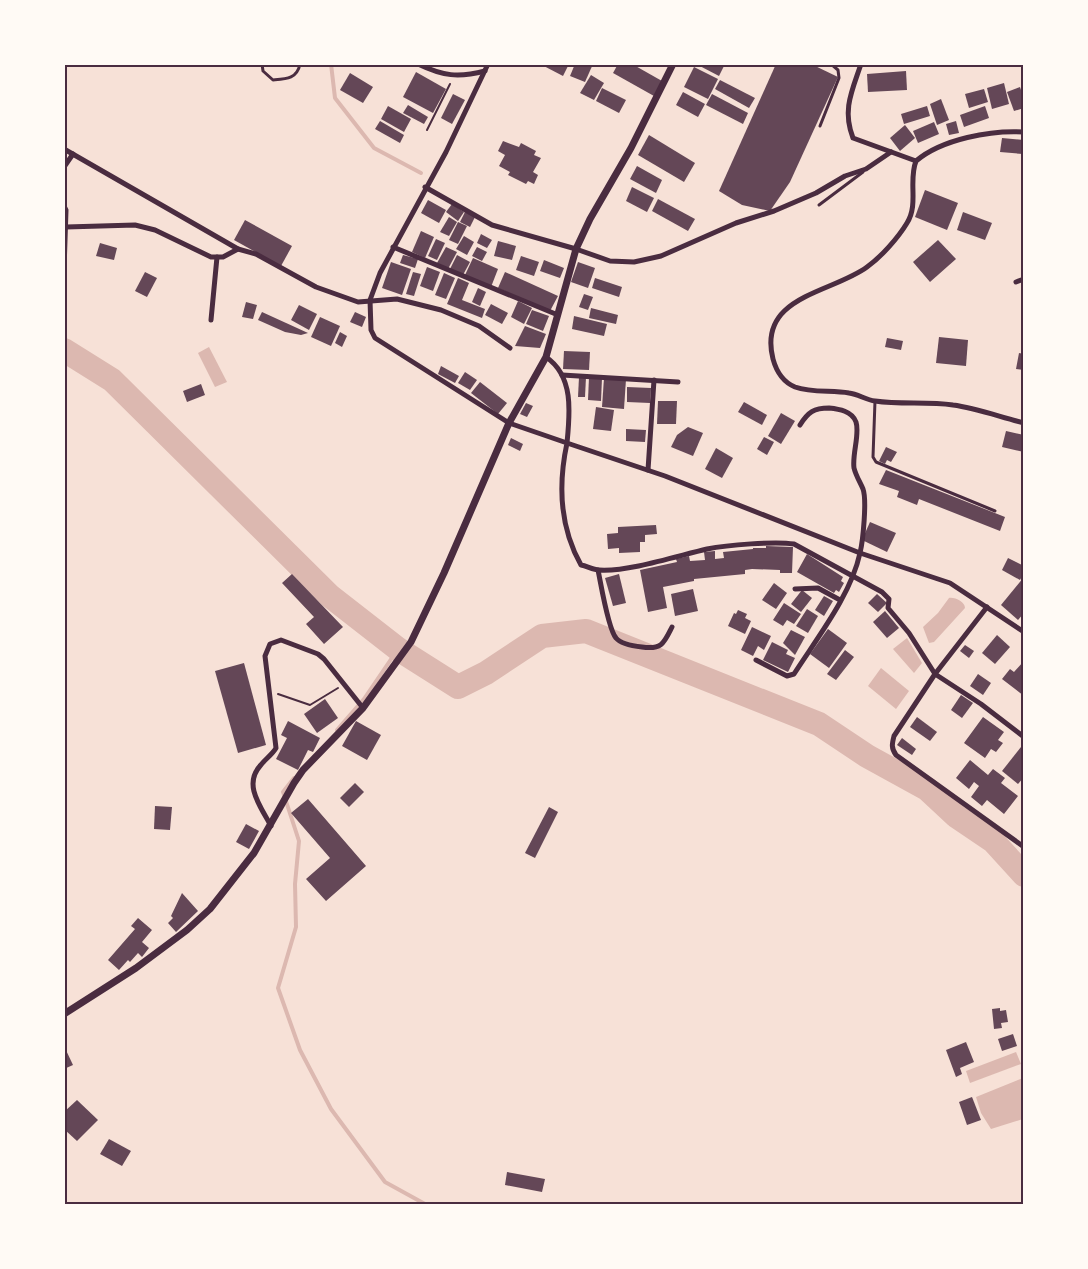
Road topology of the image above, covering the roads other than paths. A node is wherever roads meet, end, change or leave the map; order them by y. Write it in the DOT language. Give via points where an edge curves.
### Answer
graph roads {
  1 [pos="262,64"];
  2 [pos="300,64"];
  3 [pos="418,64"];
  4 [pos="488,64"];
  5 [pos="674,64"];
  6 [pos="831,64"];
  7 [pos="861,64"];
  8 [pos="486,71"];
  9 [pos="820,126"];
  10 [pos="1023,132"];
  11 [pos="64,149"];
  12 [pos="891,152"];
  13 [pos="74,154"];
  14 [pos="916,161"];
  15 [pos="64,167"];
  16 [pos="866,169"];
  17 [pos="425,186"];
  18 [pos="819,205"];
  19 [pos="64,206"];
  20 [pos="66,227"];
  21 [pos="393,247"];
  22 [pos="238,249"];
  23 [pos="576,249"];
  24 [pos="217,257"];
  25 [pos="64,270"];
  26 [pos="1023,279"];
  27 [pos="1016,282"];
  28 [pos="370,300"];
  29 [pos="558,315"];
  30 [pos="212,321"];
  31 [pos="510,348"];
  32 [pos="546,357"];
  33 [pos="562,375"];
  34 [pos="654,380"];
  35 [pos="678,382"];
  36 [pos="874,401"];
  37 [pos="510,423"];
  38 [pos="1023,423"];
  39 [pos="800,425"];
  40 [pos="567,442"];
  41 [pos="648,470"];
  42 [pos="995,511"];
  43 [pos="860,553"];
  44 [pos="598,570"];
  45 [pos="853,575"];
  46 [pos="795,588"];
  47 [pos="840,600"];
  48 [pos="987,607"];
  49 [pos="672,627"];
  50 [pos="1023,632"];
  51 [pos="756,660"];
  52 [pos="935,674"];
  53 [pos="362,707"];
  54 [pos="1023,737"];
  55 [pos="271,826"];
  56 [pos="1023,847"];
  57 [pos="64,1014"];
  1 -- 2 [label="lane" via="263,71 273,80 294,76"];
  3 -- 8 [label="street" via="438,74 454,76"];
  4 -- 8 [label="street"];
  5 -- 23 [label="street"];
  6 -- 9 [label="lane" via="840,78"];
  7 -- 12 [label="street" via="847,117 853,138"];
  8 -- 17 [label="street"];
  10 -- 14 [label="street" via="967,138 929,151"];
  11 -- 13 [label="street"];
  12 -- 14 [label="street"];
  12 -- 16 [label="street"];
  13 -- 15 [label="street"];
  13 -- 22 [label="street"];
  14 -- 36 [label="street" via="912,210 887,248 864,269 794,303 771,335 770,348 778,372 794,386 852,393"];
  16 -- 18 [label="lane"];
  16 -- 23 [label="street" via="844,176 816,194 661,256 634,262 610,261"];
  17 -- 21 [label="street"];
  17 -- 23 [label="street" via="492,225"];
  19 -- 20 [label="street"];
  20 -- 24 [label="street" via="135,225"];
  20 -- 25 [label="street"];
  21 -- 28 [label="street"];
  21 -- 29 [label="street"];
  22 -- 24 [label="street"];
  22 -- 28 [label="street" via="256,254 324,290 358,302"];
  23 -- 29 [label="street"];
  24 -- 30 [label="street"];
  26 -- 27 [label="street"];
  28 -- 31 [label="street" via="409,301 441,310 479,326"];
  28 -- 37 [label="street" via="375,338"];
  29 -- 32 [label="street"];
  32 -- 33 [label="street"];
  32 -- 37 [label="street"];
  33 -- 34 [label="street"];
  33 -- 40 [label="street" via="570,415"];
  34 -- 35 [label="street"];
  34 -- 41 [label="street"];
  36 -- 38 [label="street" via="952,405"];
  36 -- 42 [label="lane" via="876,462"];
  37 -- 40 [label="street"];
  37 -- 53 [label="street" via="411,642"];
  39 -- 43 [label="street" via="813,410 829,408 843,410 856,423 854,468 864,496"];
  40 -- 41 [label="street"];
  40 -- 44 [label="street" via="560,487 568,538 581,565"];
  41 -- 43 [label="street"];
  43 -- 45 [label="street"];
  43 -- 48 [label="street" via="950,583"];
  44 -- 45 [label="street" via="634,566 710,548 781,542 794,544"];
  44 -- 49 [label="street" via="616,638 632,646 657,648"];
  45 -- 47 [label="street"];
  45 -- 52 [label="street" via="890,599 888,608"];
  46 -- 47 [label="street" via="818,588"];
  47 -- 51 [label="street" via="794,674 787,676"];
  48 -- 50 [label="street"];
  48 -- 52 [label="street"];
  52 -- 54 [label="street"];
  52 -- 56 [label="street" via="894,736 893,751"];
  53 -- 55 [label="street" via="303,770"];
  53 -- 55 [label="street" via="318,654 288,642 270,644 265,656 276,748 259,766 252,782"];
  55 -- 57 [label="street" via="241,872 187,930"];
}
